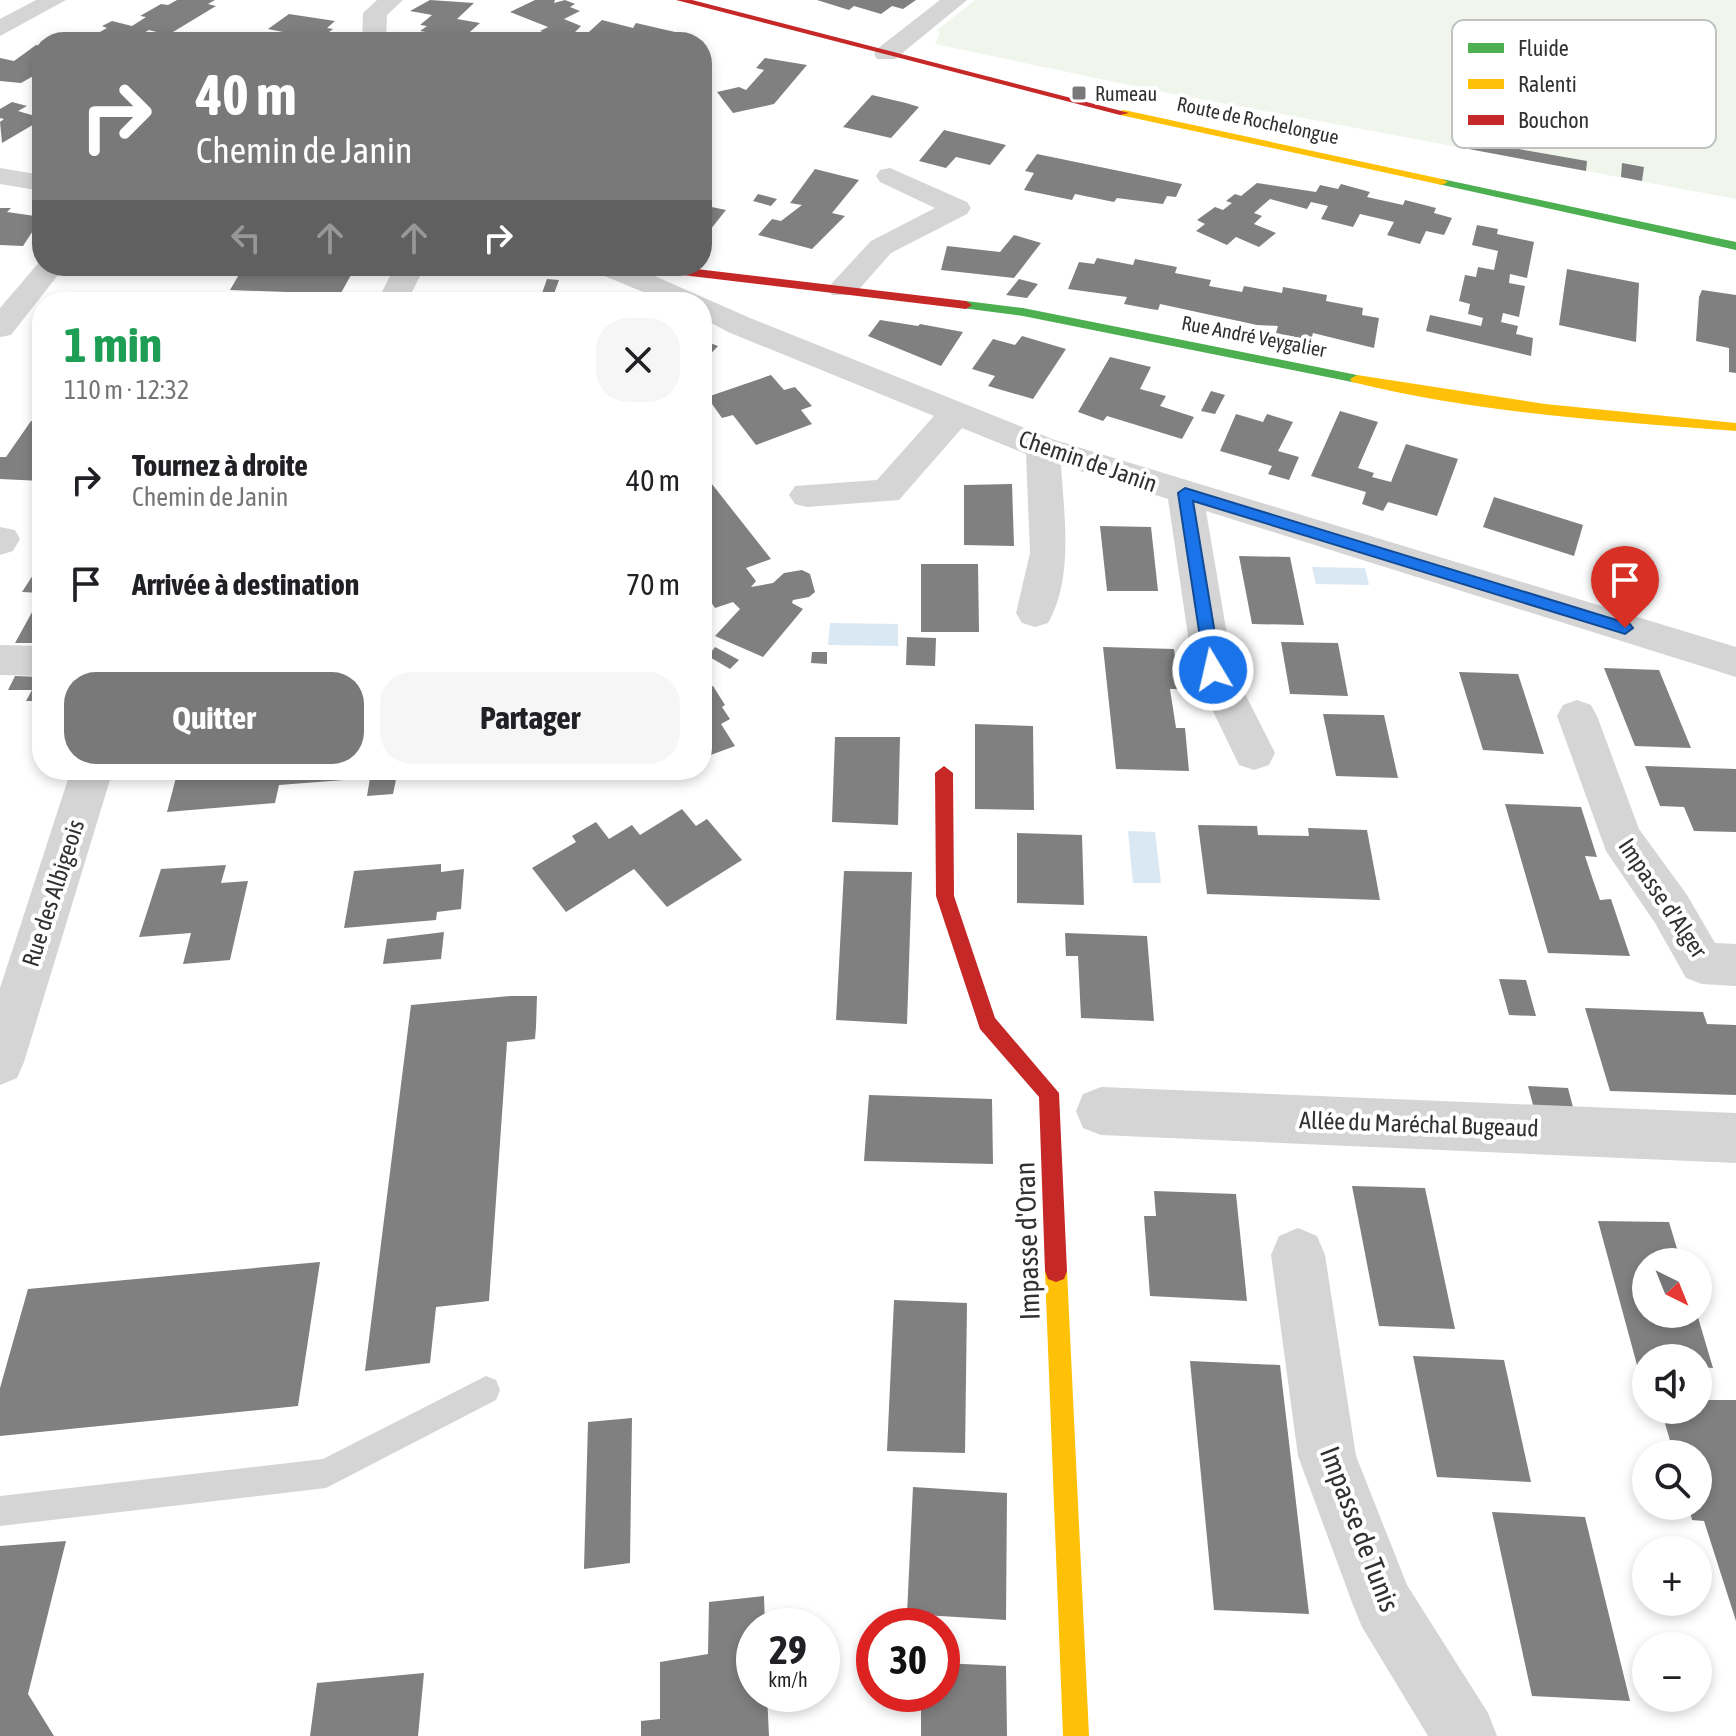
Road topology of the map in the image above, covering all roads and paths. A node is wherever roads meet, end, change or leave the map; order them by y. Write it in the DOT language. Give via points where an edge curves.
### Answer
graph roads {
  1 [pos="54,0"];
  2 [pos="391,0"];
  3 [pos="681,0"];
  4 [pos="955,0"];
  5 [pos="0,29"];
  6 [pos="374,32"];
  7 [pos="886,54"];
  8 [pos="0,176"];
  9 [pos="890,176"];
  10 [pos="32,181"];
  11 [pos="1736,246"];
  12 [pos="712,273"];
  13 [pos="42,276"];
  14 [pos="630,276"];
  15 [pos="765,279"];
  16 [pos="843,289"];
  17 [pos="669,292"];
  18 [pos="714,312"];
  19 [pos="0,328"];
  20 [pos="956,413"];
  21 [pos="1736,427"];
  22 [pos="1043,448"];
  23 [pos="1185,493"];
  24 [pos="807,495"];
  25 [pos="1035,613"];
  26 [pos="0,660"];
  27 [pos="32,661"];
  28 [pos="1736,662"];
  29 [pos="1577,716"];
  30 [pos="1254,753"];
  31 [pos="944,773"];
  32 [pos="89,780"];
  33 [pos="1736,965"];
  34 [pos="0,1062"];
  35 [pos="1101,1111"];
  36 [pos="1736,1138"];
  37 [pos="1298,1255"];
  38 [pos="486,1390"];
  39 [pos="0,1511"];
  40 [pos="1076,1736"];
  41 [pos="1465,1736"];
  1 -- 5 [label="street"];
  2 -- 6 [label="street" via="375,13"];
  3 -- 7 [label="street, Route de Rochelongue"];
  4 -- 7 [label="street"];
  7 -- 11 [label="street, Route de Rochelongue" via="1109,110"];
  8 -- 10 [label="street"];
  9 -- 16 [label="street" via="957,208 881,247"];
  12 -- 15 [label="street"];
  13 -- 19 [label="street"];
  14 -- 17 [label="street"];
  15 -- 16 [label="street, Rue André Veygalier"];
  15 -- 18 [label="street, Chemin de Janin" via="743,288"];
  16 -- 21 [label="street, Rue André Veygalier" via="1023,312 1441,396"];
  18 -- 20 [label="street, Chemin de Janin"];
  20 -- 22 [label="street, Chemin de Janin"];
  20 -- 24 [label="street" via="887,492"];
  22 -- 23 [label="street, Chemin de Janin"];
  22 -- 25 [label="street" via="1048,553"];
  23 -- 28 [label="street, Chemin de Janin"];
  23 -- 30 [label="street" via="1213,670"];
  26 -- 27 [label="street"];
  29 -- 33 [label="street, Impasse d'Alger" via="1621,838 1702,963"];
  31 -- 40 [label="street, Impasse d'Oran" via="945,896 987,1023 1049,1093"];
  32 -- 34 [label="street, Rue des Albigeois"];
  35 -- 36 [label="street, Allée du Maréchal Bugeaud"];
  37 -- 41 [label="street, Impasse de Tunis" via="1327,1456 1384,1605"];
  38 -- 39 [label="lane" via="326,1473"];
}
